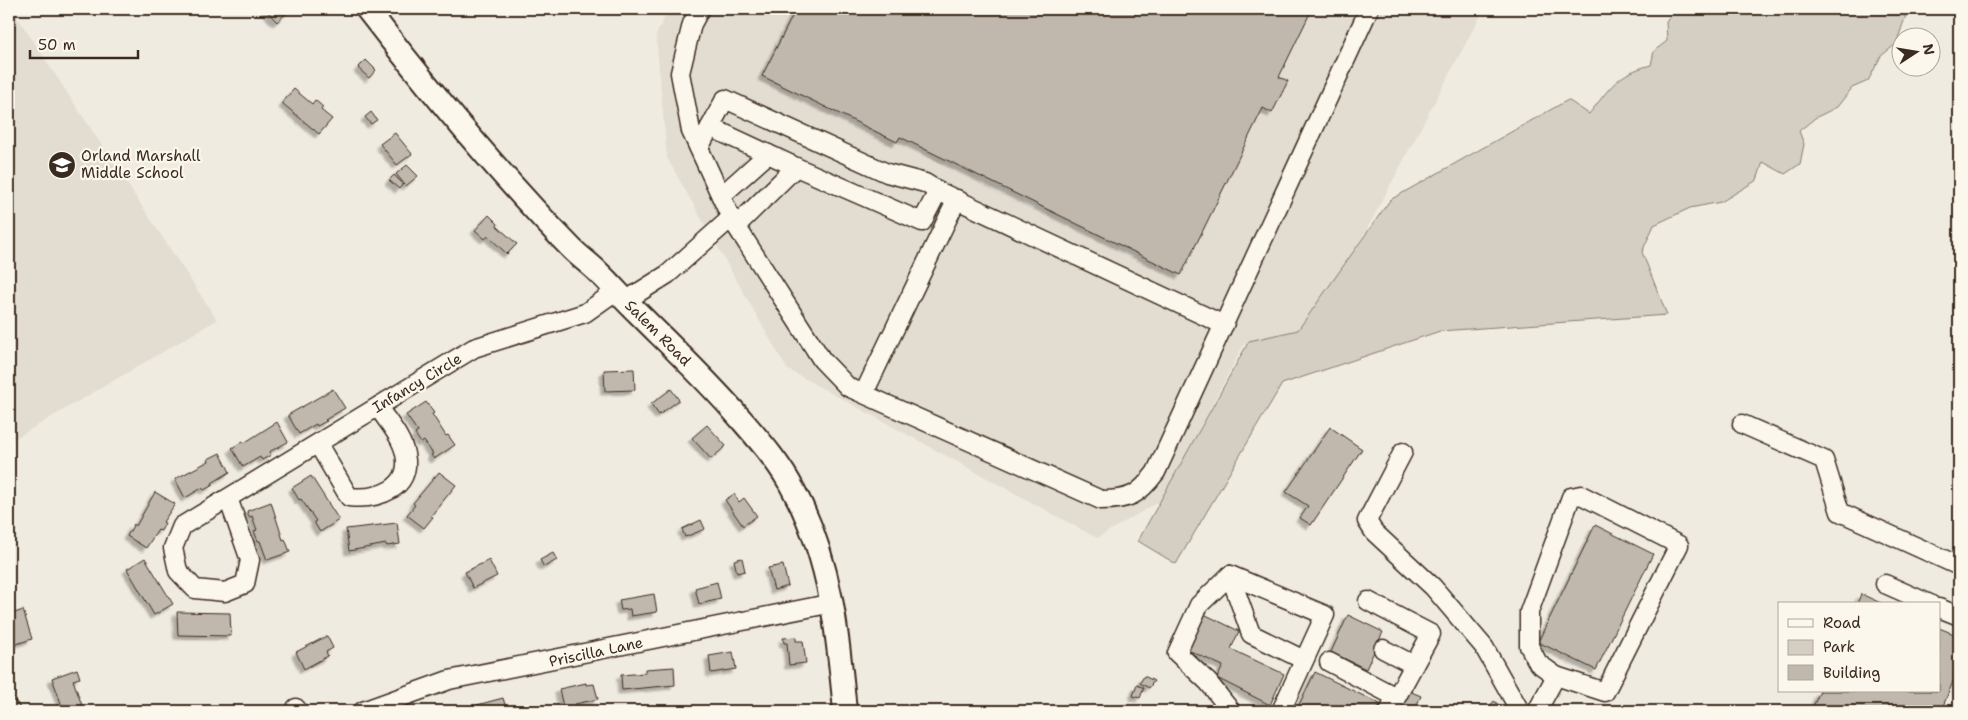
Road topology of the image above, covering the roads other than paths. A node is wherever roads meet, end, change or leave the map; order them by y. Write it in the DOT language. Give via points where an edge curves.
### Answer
graph roads {
  1 [pos="366,9"];
  2 [pos="700,9"];
  3 [pos="1369,9"];
  4 [pos="710,127"];
  5 [pos="699,148"];
  6 [pos="768,154"];
  7 [pos="796,168"];
  8 [pos="938,191"];
  9 [pos="721,196"];
  10 [pos="957,199"];
  11 [pos="734,222"];
  12 [pos="621,296"];
  13 [pos="1224,325"];
  14 [pos="864,393"];
  15 [pos="378,407"];
  16 [pos="1742,424"];
  17 [pos="318,444"];
  18 [pos="1403,452"];
  19 [pos="228,498"];
  20 [pos="1959,566"];
  21 [pos="1230,575"];
  22 [pos="1885,584"];
  23 [pos="1368,601"];
  24 [pos="1926,602"];
  25 [pos="833,603"];
  26 [pos="1940,608"];
  27 [pos="1959,616"];
  28 [pos="1383,649"];
  29 [pos="1304,660"];
  30 [pos="1329,662"];
  31 [pos="1414,665"];
  32 [pos="1556,676"];
  33 [pos="1392,704"];
  34 [pos="363,711"];
  35 [pos="845,711"];
  36 [pos="1231,711"];
  37 [pos="1281,711"];
  38 [pos="1520,711"];
  39 [pos="1537,711"];
  1 -- 12 [label="main road, Salem Road" via="485,155 574,251"];
  2 -- 5 [label="street" via="692,24 680,73 691,131"];
  3 -- 13 [label="street"];
  4 -- 5 [label="street"];
  4 -- 6 [label="street"];
  4 -- 8 [label="street" via="725,99 886,174 925,183"];
  5 -- 9 [label="street"];
  6 -- 7 [label="street"];
  6 -- 9 [label="street"];
  7 -- 8 [label="street" via="922,222"];
  7 -- 11 [label="street, Infancy Circle"];
  8 -- 10 [label="street"];
  9 -- 11 [label="street"];
  10 -- 13 [label="street"];
  10 -- 14 [label="street"];
  11 -- 12 [label="street, Infancy Circle" via="668,274"];
  11 -- 14 [label="street" via="822,360 848,386"];
  12 -- 15 [label="street, Infancy Circle" via="585,313 474,348"];
  12 -- 25 [label="main road, Salem Road" via="716,390 782,470 807,516"];
  13 -- 14 [label="street" via="1156,472 1132,497 1101,500"];
  15 -- 17 [label="street, Infancy Circle"];
  15 -- 17 [label="street" via="405,452 404,475 388,492 363,499 349,497"];
  16 -- 20 [label="street" via="1824,460 1840,512"];
  17 -- 19 [label="street, Infancy Circle"];
  18 -- 38 [label="street" via="1367,521 1374,532 1433,587 1484,647"];
  19 -- 19 [label="street, Infancy Circle" via="250,560 245,584 225,592 195,589 178,571 173,548 182,526"];
  21 -- 29 [label="street" via="1251,634"];
  21 -- 29 [label="street" via="1325,615"];
  21 -- 36 [label="street" via="1199,605 1177,653 1208,682"];
  22 -- 24 [label="street"];
  23 -- 31 [label="street" via="1431,634"];
  25 -- 34 [label="street, Priscilla Lane" via="449,680"];
  25 -- 35 [label="main road, Salem Road"];
  26 -- 27 [label="street"];
  28 -- 31 [label="street"];
  29 -- 37 [label="street"];
  30 -- 33 [label="street"];
  31 -- 33 [label="street"];
  32 -- 32 [label="street" via="1605,692 1679,545 1581,495 1571,496 1529,612 1529,646 1538,663"];
  32 -- 39 [label="street"];
}
